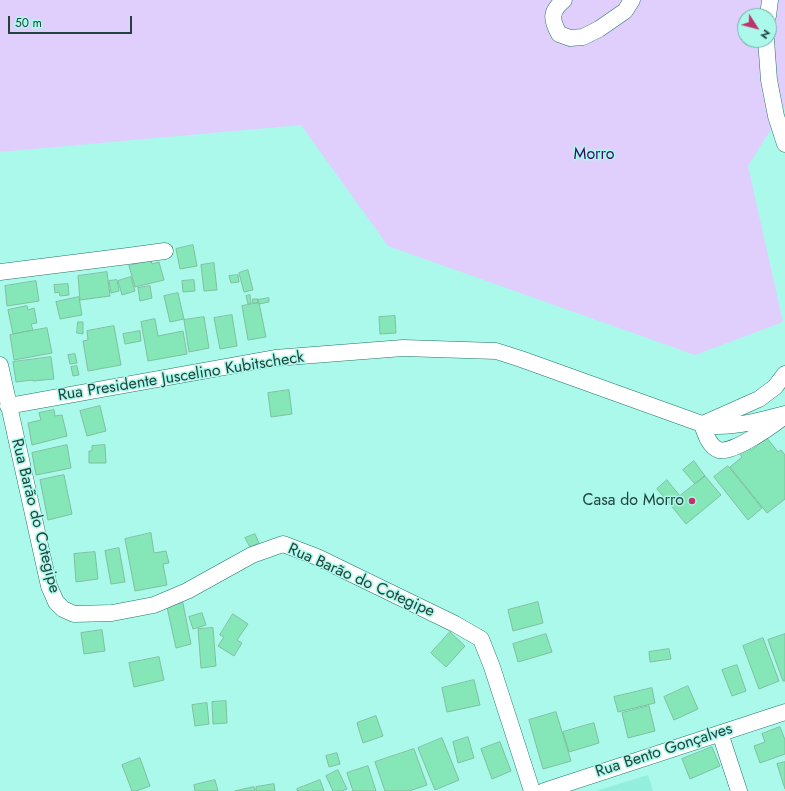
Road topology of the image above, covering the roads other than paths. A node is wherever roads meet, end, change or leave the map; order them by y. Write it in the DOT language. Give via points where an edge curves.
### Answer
graph roads {
  1 [pos="564,0"];
  2 [pos="632,0"];
  3 [pos="767,48"];
  4 [pos="785,144"];
  5 [pos="165,250"];
  6 [pos="0,272"];
  7 [pos="0,365"];
  8 [pos="785,374"];
  9 [pos="8,406"];
  10 [pos="785,414"];
  11 [pos="702,424"];
  12 [pos="785,712"];
  13 [pos="720,732"];
  14 [pos="532,791"];
  15 [pos="544,791"];
  16 [pos="738,791"];
  1 -- 2 [label="street" via="553,13 553,24 559,34 570,38 599,29 625,10"];
  3 -- 4 [label="street" via="769,80"];
  5 -- 6 [label="street"];
  7 -- 9 [label="street, Rua Barão do Cotegipe"];
  8 -- 11 [label="street" via="775,387 759,399"];
  9 -- 11 [label="street, Rua Presidente Juscelino Kubitscheck" via="275,358 403,348 496,351"];
  9 -- 14 [label="street, Rua Barão do Cotegipe" via="49,586 56,602 63,609 74,614 112,613 154,605 187,591 252,555 282,544 316,557 481,639"];
  10 -- 11 [label="street, Rua Presidente Juscelino Kubitscheck" via="741,424"];
  10 -- 11 [label="street, Rua Presidente Juscelino Kubitscheck" via="760,434 732,449 724,450 714,447"];
  12 -- 13 [label="street, Rua Bento Gonçalves"];
  13 -- 15 [label="street, Rua Bento Gonçalves"];
  13 -- 16 [label="street"];
}
